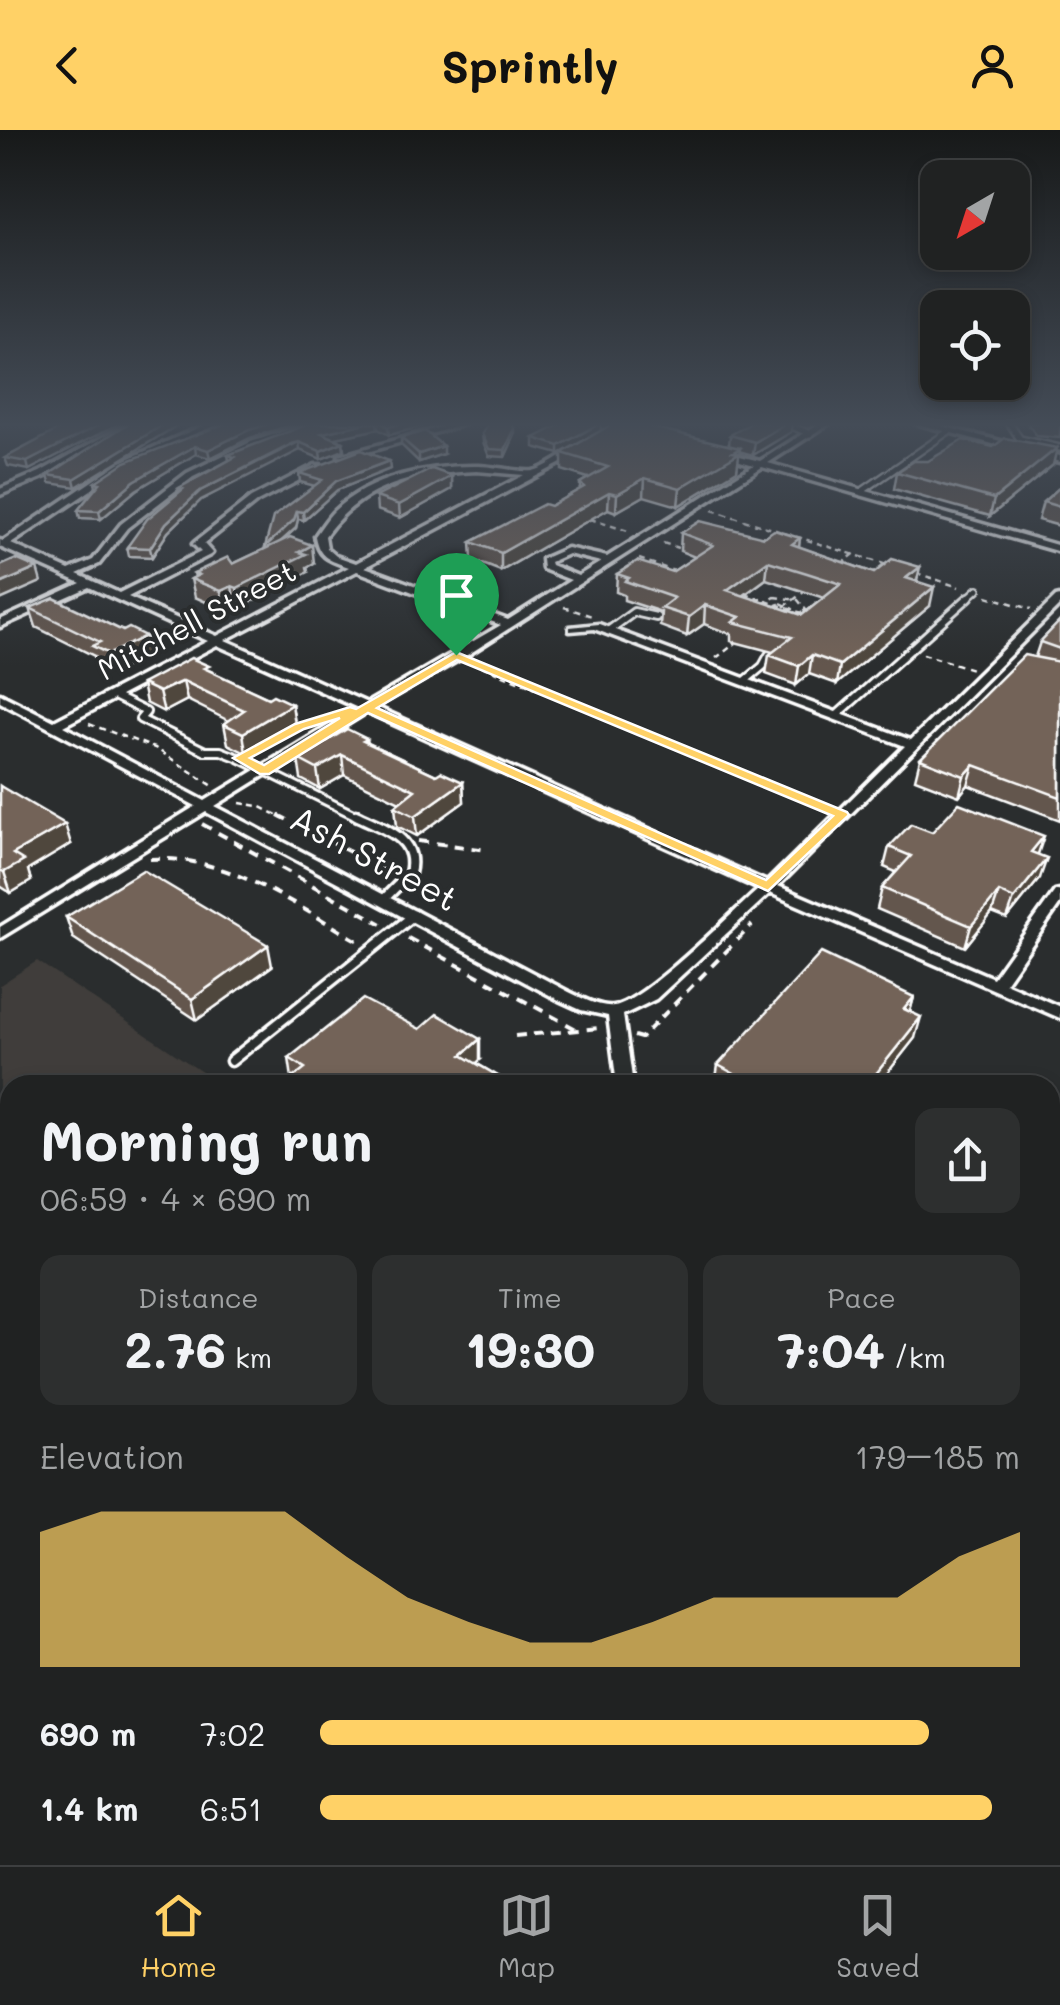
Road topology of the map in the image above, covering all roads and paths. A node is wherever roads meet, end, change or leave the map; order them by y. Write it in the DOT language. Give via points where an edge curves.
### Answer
graph roads {
  1 [pos="63,504"];
  2 [pos="153,504"];
  3 [pos="248,504"];
  4 [pos="351,504"];
  5 [pos="474,504"];
  6 [pos="699,504"];
  7 [pos="721,504"];
  8 [pos="904,504"];
  9 [pos="811,540"];
  10 [pos="2,544"];
  11 [pos="801,548"];
  12 [pos="1060,548"];
  13 [pos="622,553"];
  14 [pos="856,553"];
  15 [pos="610,560"];
  16 [pos="841,564"];
  17 [pos="688,565"];
  18 [pos="888,565"];
  19 [pos="354,566"];
  20 [pos="905,570"];
  21 [pos="678,572"];
  22 [pos="68,574"];
  23 [pos="923,574"];
  24 [pos="668,579"];
  25 [pos="579,580"];
  26 [pos="88,583"];
  27 [pos="912,584"];
  28 [pos="977,591"];
  29 [pos="804,592"];
  30 [pos="745,594"];
  31 [pos="119,597"];
  32 [pos="795,598"];
  33 [pos="1060,598"];
  34 [pos="764,600"];
  35 [pos="951,600"];
  36 [pos="776,604"];
  37 [pos="784,607"];
  38 [pos="792,610"];
  39 [pos="804,614"];
  40 [pos="1045,614"];
  41 [pos="550,615"];
  42 [pos="772,616"];
  43 [pos="656,617"];
  44 [pos="764,622"];
  45 [pos="0,624"];
  46 [pos="509,624"];
  47 [pos="612,628"];
  48 [pos="574,629"];
  49 [pos="214,640"];
  50 [pos="736,643"];
  51 [pos="910,650"];
  52 [pos="490,654"];
  53 [pos="769,654"];
  54 [pos="456,655"];
  55 [pos="998,657"];
  56 [pos="1014,662"];
  57 [pos="475,664"];
  58 [pos="982,673"];
  59 [pos="748,678"];
  60 [pos="112,695"];
  61 [pos="0,696"];
  62 [pos="362,711"];
  63 [pos="836,716"];
  64 [pos="82,725"];
  65 [pos="56,726"];
  66 [pos="912,744"];
  67 [pos="240,758"];
  68 [pos="265,771"];
  69 [pos="222,796"];
  70 [pos="208,805"];
  71 [pos="842,815"];
  72 [pos="188,817"];
  73 [pos="404,839"];
  74 [pos="488,850"];
  75 [pos="134,862"];
  76 [pos="405,880"];
  77 [pos="768,886"];
  78 [pos="1060,894"];
  79 [pos="424,898"];
  80 [pos="384,899"];
  81 [pos="414,915"];
  82 [pos="756,922"];
  83 [pos="393,930"];
  84 [pos="0,933"];
  85 [pos="368,951"];
  86 [pos="995,986"];
  87 [pos="615,1012"];
  88 [pos="1060,1013"];
  89 [pos="576,1029"];
  90 [pos="616,1032"];
  91 [pos="515,1036"];
  92 [pos="231,1061"];
  93 [pos="624,1075"];
  1 -- 10 [label="street"];
  2 -- 22 [label="street" via="124,526 96,562"];
  3 -- 31 [label="street" via="204,538 198,547 208,554"];
  4 -- 19 [label="street" via="320,544 326,554"];
  5 -- 19 [label="street, Mitchell Street"];
  6 -- 13 [label="street"];
  7 -- 9 [label="path" via="711,510"];
  8 -- 12 [label="street"];
  9 -- 11 [label="path"];
  9 -- 14 [label="path"];
  10 -- 22 [label="street"];
  13 -- 15 [label="street"];
  13 -- 21 [label="path"];
  14 -- 16 [label="path"];
  14 -- 18 [label="path"];
  15 -- 25 [label="street"];
  15 -- 25 [label="street" via="567,550 545,561"];
  17 -- 21 [label="path"];
  19 -- 46 [label="street"];
  19 -- 49 [label="street, Mitchell Street"];
  20 -- 23 [label="path"];
  21 -- 24 [label="path"];
  22 -- 26 [label="street"];
  23 -- 27 [label="path"];
  23 -- 35 [label="path" via="966,587"];
  25 -- 46 [label="street"];
  26 -- 31 [label="street"];
  26 -- 45 [label="street"];
  28 -- 40 [label="path"];
  28 -- 51 [label="lane"];
  29 -- 32 [label="path"];
  30 -- 34 [label="path"];
  31 -- 49 [label="street"];
  32 -- 34 [label="path"];
  32 -- 37 [label="path"];
  32 -- 39 [label="path"];
  33 -- 40 [label="street"];
  34 -- 36 [label="path"];
  34 -- 42 [label="path" via="762,609"];
  36 -- 37 [label="path"];
  36 -- 37 [label="path"];
  37 -- 38 [label="path"];
  37 -- 38 [label="path"];
  37 -- 42 [label="path"];
  38 -- 39 [label="path"];
  39 -- 42 [label="path"];
  40 -- 55 [label="street"];
  41 -- 47 [label="path" via="566,606"];
  42 -- 44 [label="path"];
  43 -- 47 [label="lane" via="634,612"];
  46 -- 54 [label="street"];
  47 -- 48 [label="street"];
  47 -- 59 [label="street"];
  49 -- 60 [label="street, Mitchell Street"];
  49 -- 62 [label="street"];
  50 -- 59 [label="path" via="712,660"];
  51 -- 58 [label="path"];
  51 -- 63 [label="lane"];
  52 -- 57 [label="path"];
  53 -- 59 [label="lane"];
  54 -- 57 [label="path"];
  54 -- 62 [label="street"];
  55 -- 56 [label="street"];
  55 -- 58 [label="street"];
  57 -- 71 [label="path"];
  58 -- 66 [label="street"];
  59 -- 63 [label="street"];
  60 -- 65 [label="street, Mitchell Street"];
  60 -- 67 [label="lane" via="146,712 140,719 205,751"];
  61 -- 65 [label="street, Ash Street"];
  62 -- 67 [label="path" via="300,726"];
  62 -- 68 [label="street"];
  62 -- 77 [label="street"];
  63 -- 66 [label="street"];
  64 -- 69 [label="path" via="108,726 200,774"];
  65 -- 70 [label="street, Ash Street"];
  66 -- 71 [label="street"];
  67 -- 68 [label="lane"];
  68 -- 69 [label="street"];
  68 -- 73 [label="lane"];
  69 -- 70 [label="street"];
  69 -- 76 [label="path" via="259,806"];
  70 -- 72 [label="street"];
  70 -- 80 [label="street, Ash Street"];
  71 -- 77 [label="street"];
  72 -- 83 [label="path"];
  72 -- 84 [label="street"];
  73 -- 74 [label="path"];
  73 -- 76 [label="lane" via="414,857"];
  75 -- 85 [label="path" via="172,855 216,864"];
  76 -- 79 [label="path"];
  76 -- 80 [label="lane"];
  77 -- 86 [label="street"];
  77 -- 87 [label="street" via="651,994"];
  78 -- 86 [label="street"];
  80 -- 81 [label="street, Ash Street"];
  81 -- 83 [label="lane"];
  81 -- 87 [label="street, Ash Street" via="564,996"];
  82 -- 90 [label="path" via="641,1038"];
  83 -- 85 [label="lane"];
  83 -- 89 [label="path"];
  85 -- 92 [label="lane"];
  86 -- 88 [label="street"];
  87 -- 90 [label="street"];
  89 -- 90 [label="path"];
  89 -- 91 [label="path"];
  90 -- 93 [label="street"];
}
